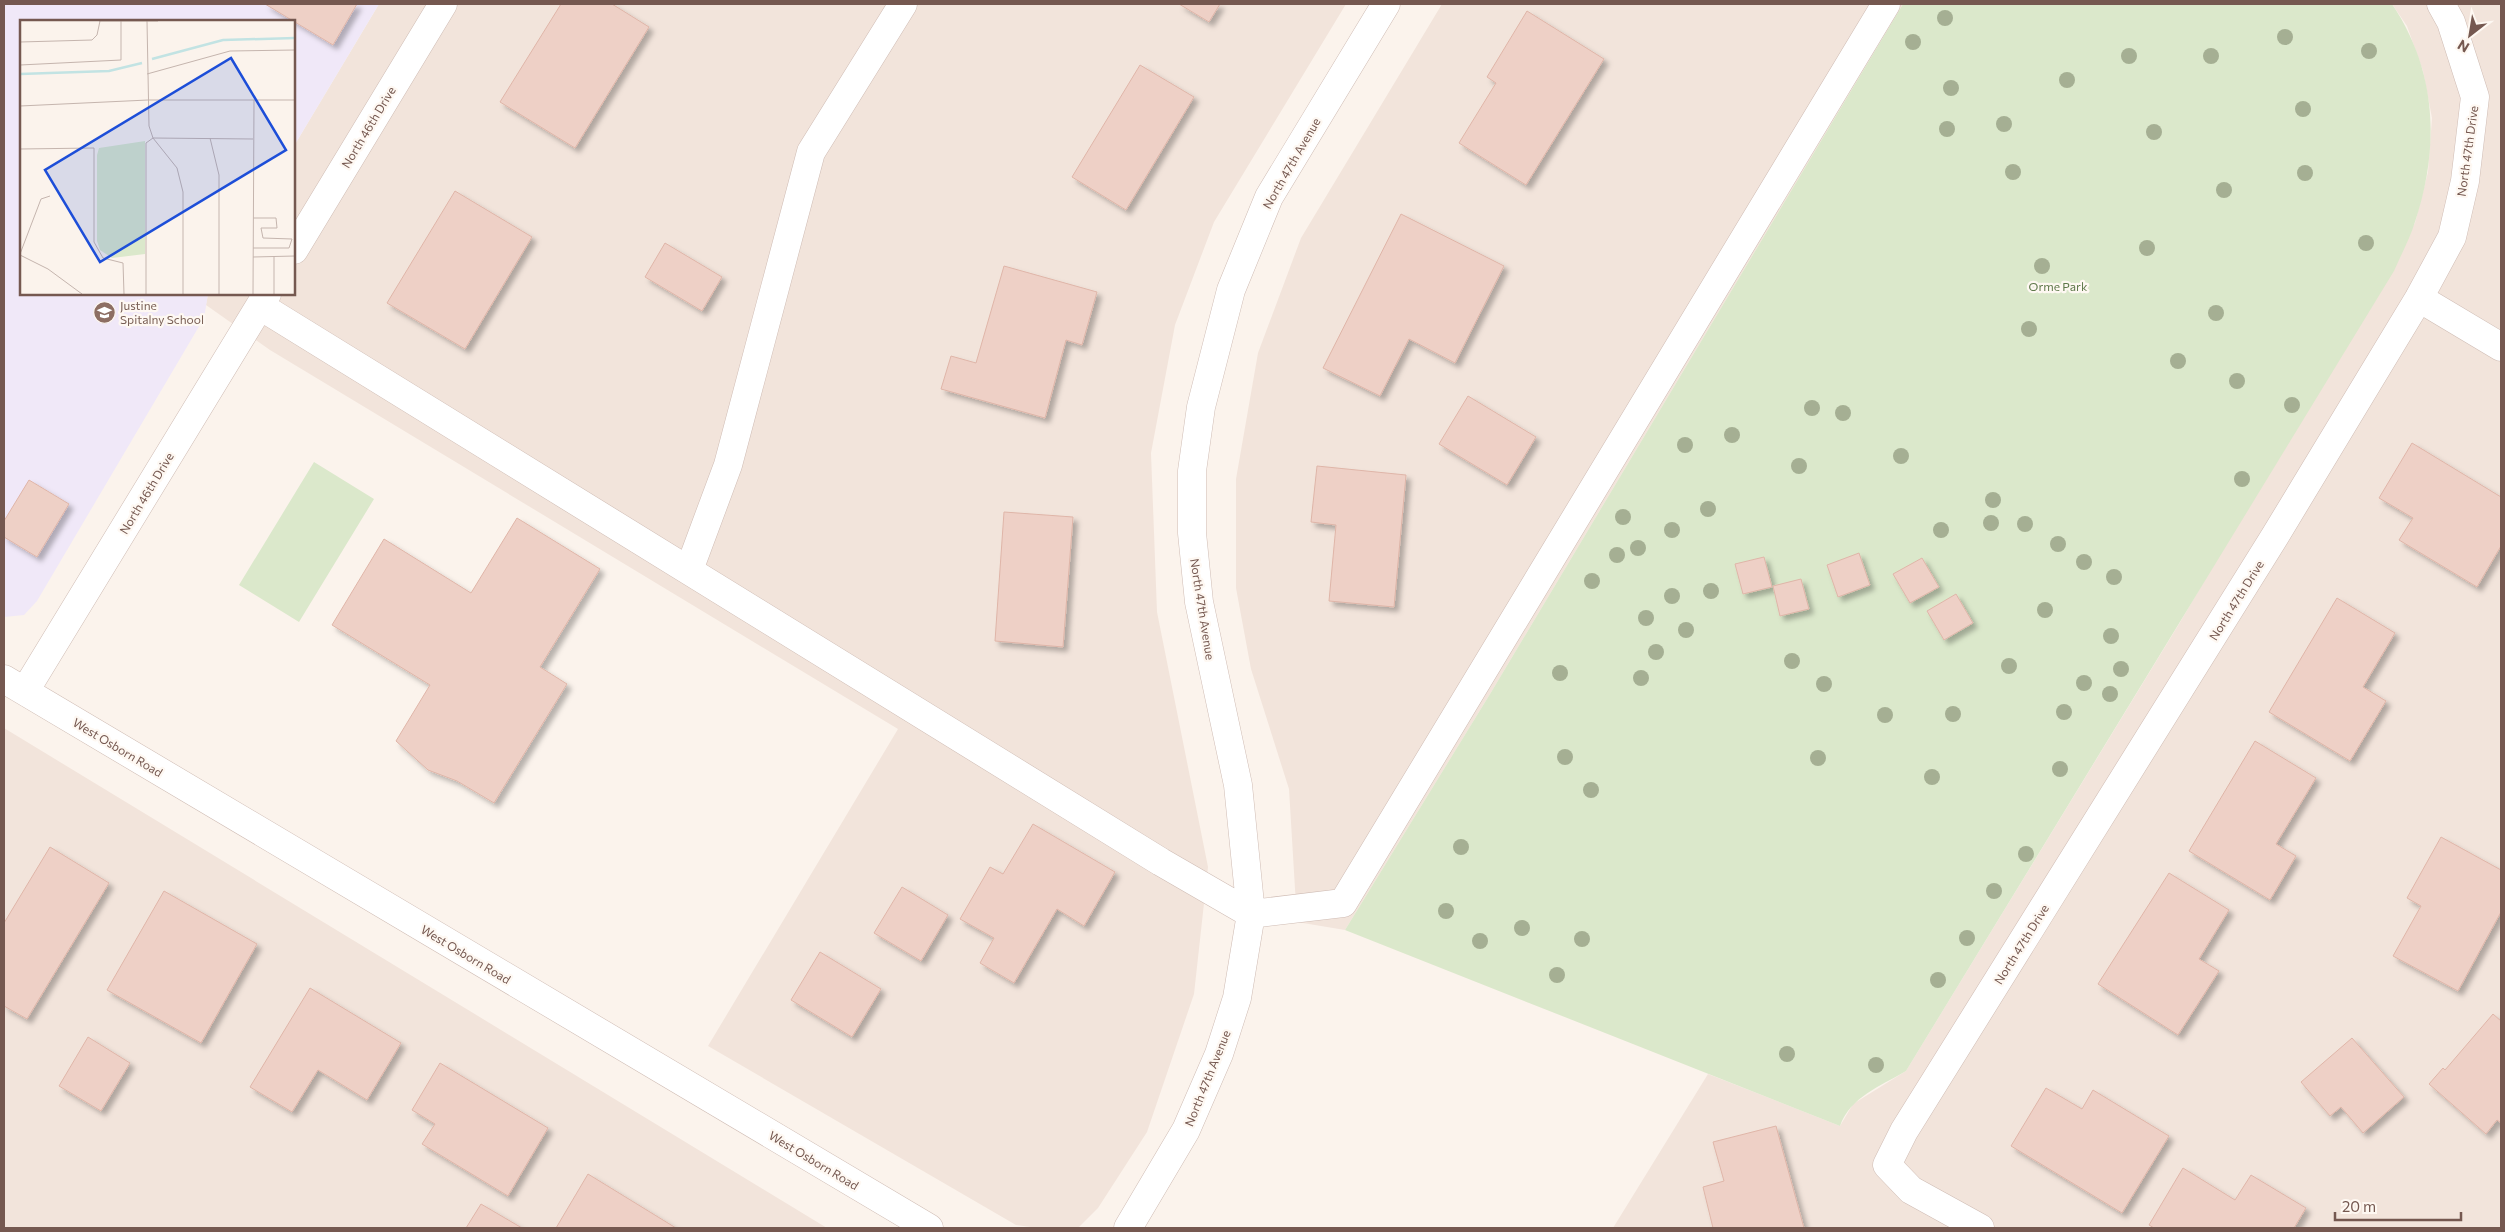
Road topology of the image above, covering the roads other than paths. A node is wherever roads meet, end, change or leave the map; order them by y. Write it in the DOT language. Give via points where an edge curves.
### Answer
graph roads {
  1 [pos="443,4"];
  2 [pos="903,4"];
  3 [pos="1386,4"];
  4 [pos="1886,4"];
  5 [pos="2441,4"];
  6 [pos="295,248"];
  7 [pos="2419,298"];
  8 [pos="263,300"];
  9 [pos="2501,347"];
  10 [pos="689,570"];
  11 [pos="14,685"];
  12 [pos="1251,914"];
  13 [pos="929,1228"];
  14 [pos="1128,1228"];
  15 [pos="1980,1228"];
  1 -- 6 [label="street, North 46th Drive"];
  2 -- 10 [label="street" via="812,152 728,466"];
  3 -- 12 [label="street, North 47th Avenue" via="1269,197 1231,290 1200,406 1192,471 1192,533 1199,602 1238,785"];
  4 -- 12 [label="street" via="1343,903"];
  5 -- 7 [label="street, North 47th Drive" via="2451,22 2475,97 2465,181 2452,237"];
  7 -- 9 [label="street"];
  7 -- 15 [label="street, North 47th Drive" via="2195,667 1904,1131 1887,1165 1911,1190"];
  8 -- 10 [label="street"];
  8 -- 11 [label="street, North 46th Drive"];
  10 -- 12 [label="street" via="1152,857"];
  11 -- 13 [label="street, West Osborn Road"];
  12 -- 14 [label="street, North 47th Avenue" via="1237,998 1219,1054 1186,1130"];
}
